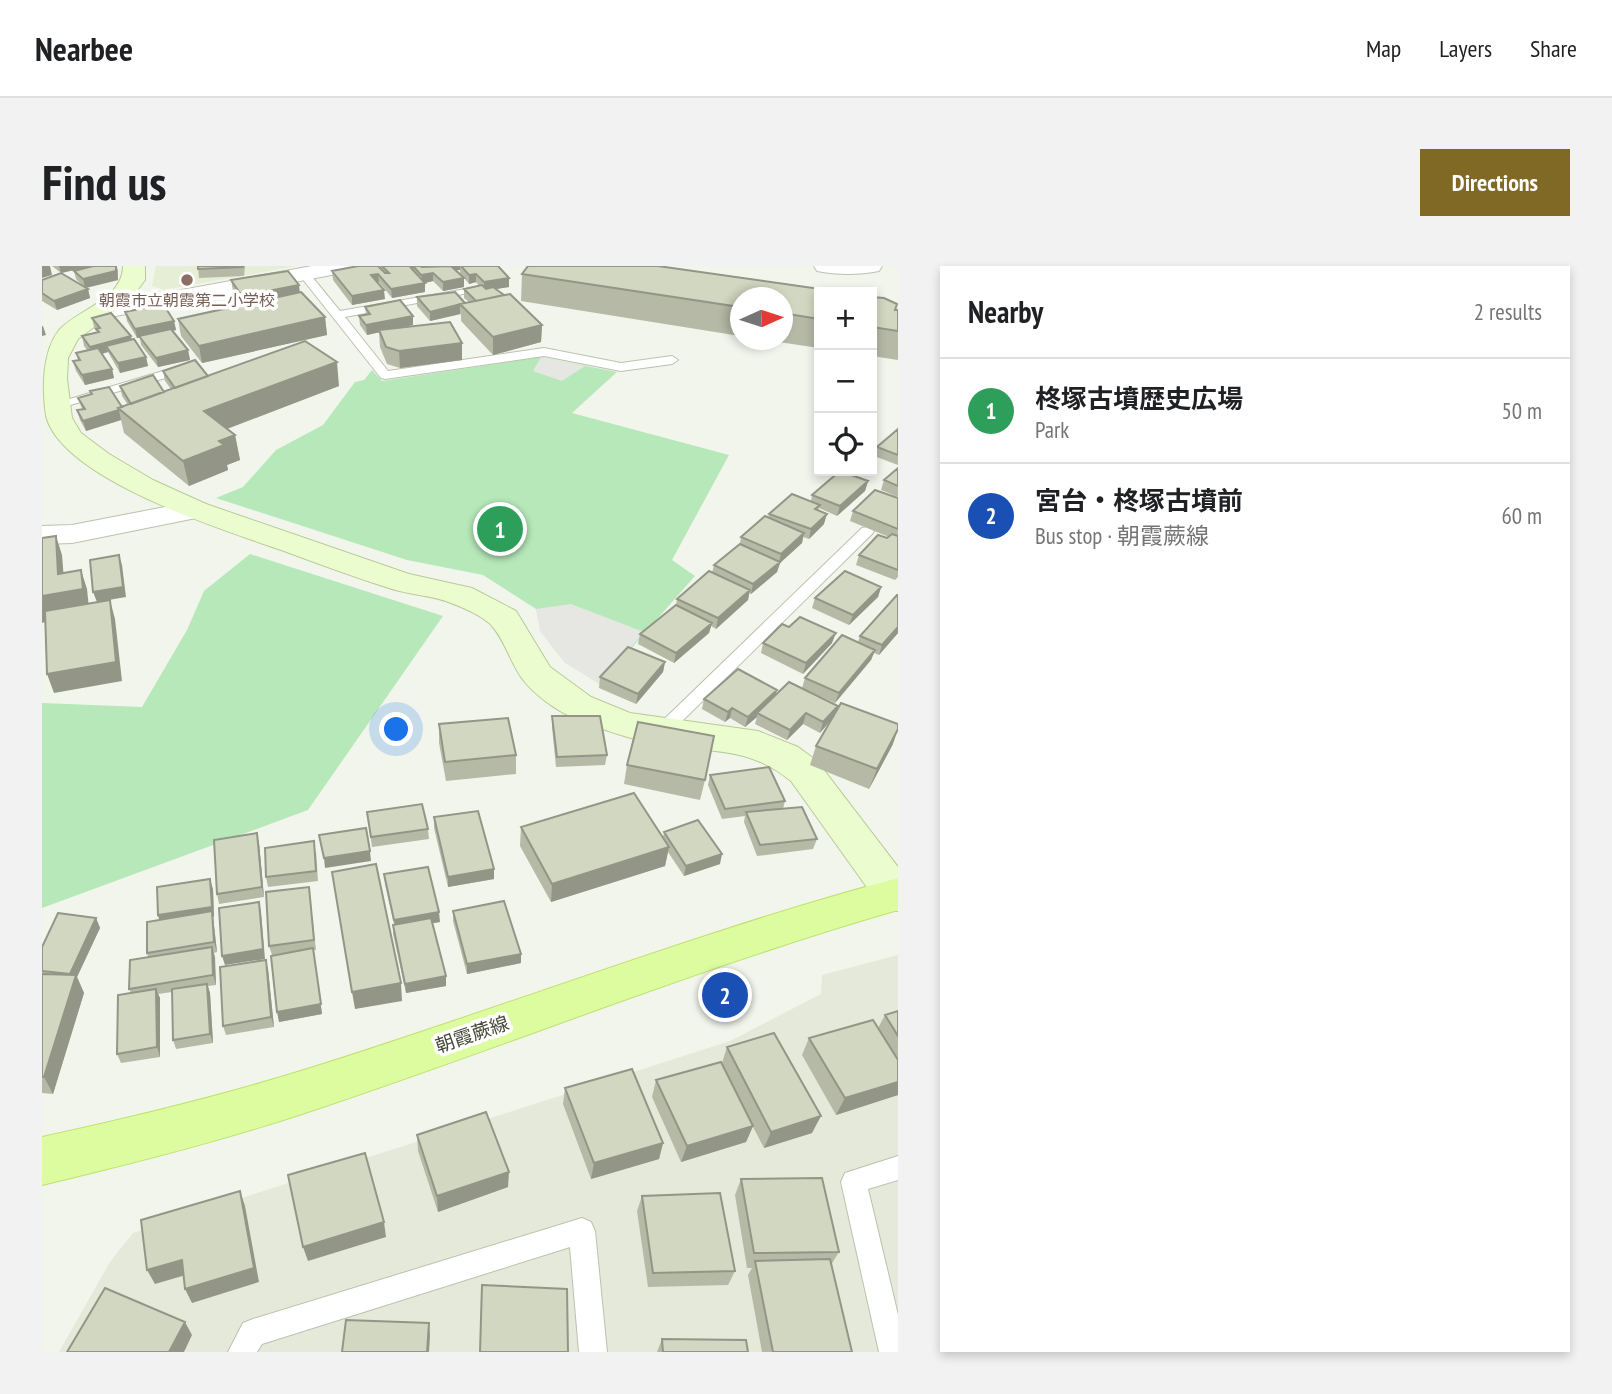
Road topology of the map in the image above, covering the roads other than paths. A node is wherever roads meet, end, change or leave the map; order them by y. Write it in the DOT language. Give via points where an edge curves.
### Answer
graph roads {
  1 [pos="134,266"];
  2 [pos="347,266"];
  3 [pos="825,266"];
  4 [pos="871,266"];
  5 [pos="305,275"];
  6 [pos="468,290"];
  7 [pos="100,312"];
  8 [pos="340,315"];
  9 [pos="672,360"];
  10 [pos="188,367"];
  11 [pos="56,405"];
  12 [pos="196,510"];
  13 [pos="867,531"];
  14 [pos="42,535"];
  15 [pos="661,732"];
  16 [pos="897,895"];
  17 [pos="42,1161"];
  18 [pos="898,1168"];
  19 [pos="242,1352"];
  20 [pos="593,1352"];
  21 [pos="894,1352"];
  1 -- 7 [label="street" via="134,280"];
  2 -- 5 [label="street"];
  3 -- 4 [label="street"];
  5 -- 7 [label="street"];
  5 -- 8 [label="lane"];
  6 -- 8 [label="lane"];
  7 -- 11 [label="street" via="68,335 56,358"];
  8 -- 9 [label="lane" via="385,375 544,352 621,367"];
  10 -- 11 [label="lane"];
  11 -- 12 [label="street" via="71,438 99,460"];
  12 -- 14 [label="street" via="72,534"];
  12 -- 15 [label="street" via="401,582 461,595 504,618 537,675 570,699 623,724"];
  13 -- 15 [label="lane"];
  15 -- 16 [label="street" via="758,744 785,755 804,772"];
  16 -- 17 [label="main road, 朝霞蕨線" via="785,925 338,1081 149,1138"];
  18 -- 21 [label="lane" via="855,1182"];
  19 -- 20 [label="lane" via="253,1333 582,1231"];
}
